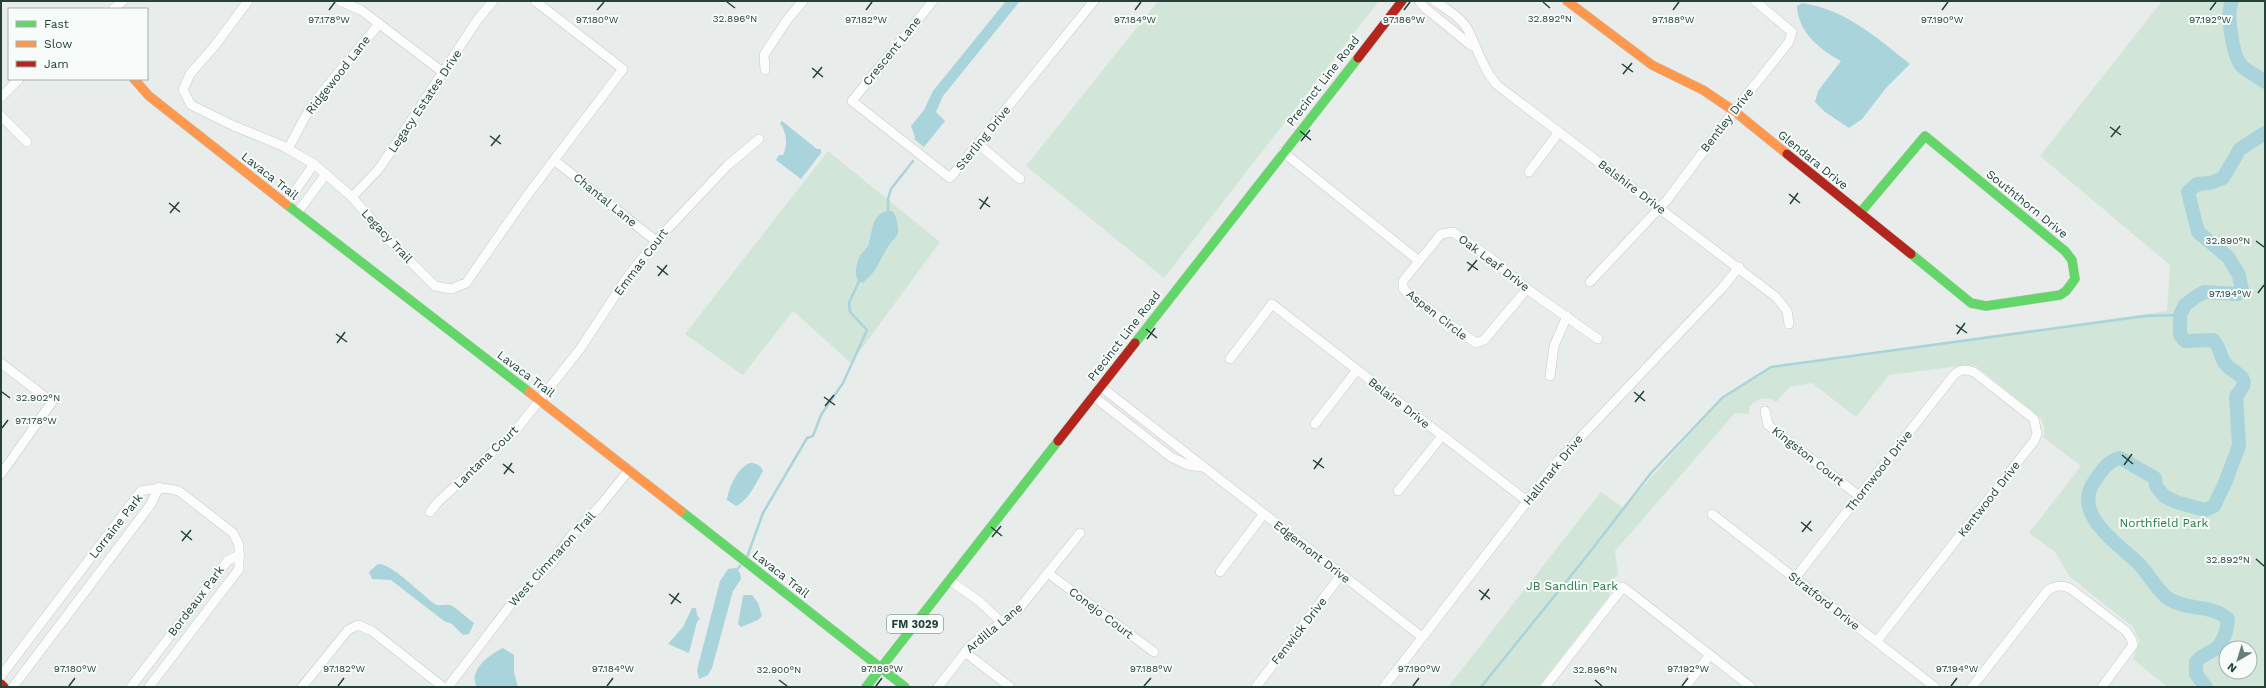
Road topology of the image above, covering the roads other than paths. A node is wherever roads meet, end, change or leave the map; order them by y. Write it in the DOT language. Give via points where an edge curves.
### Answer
graph roads {
  1 [pos="123,1"];
  2 [pos="248,1"];
  3 [pos="340,1"];
  4 [pos="493,1"];
  5 [pos="535,1"];
  6 [pos="802,1"];
  7 [pos="933,1"];
  8 [pos="1094,1"];
  9 [pos="1402,1"];
  10 [pos="1419,1"];
  11 [pos="1435,1"];
  12 [pos="1567,1"];
  13 [pos="1755,1"];
  14 [pos="114,8"];
  15 [pos="378,24"];
  16 [pos="1475,49"];
  17 [pos="765,70"];
  18 [pos="444,73"];
  19 [pos="18,80"];
  20 [pos="135,80"];
  21 [pos="1,98"];
  22 [pos="852,101"];
  23 [pos="1734,111"];
  24 [pos="1,116"];
  25 [pos="1559,132"];
  26 [pos="759,139"];
  27 [pos="28,142"];
  28 [pos="978,144"];
  29 [pos="288,149"];
  30 [pos="1283,152"];
  31 [pos="554,160"];
  32 [pos="314,164"];
  33 [pos="1529,172"];
  34 [pos="326,174"];
  35 [pos="1020,179"];
  36 [pos="352,197"];
  37 [pos="286,204"];
  38 [pos="1660,208"];
  39 [pos="297,213"];
  40 [pos="1860,213"];
  41 [pos="656,241"];
  42 [pos="1419,261"];
  43 [pos="1739,267"];
  44 [pos="1590,282"];
  45 [pos="1527,289"];
  46 [pos="2051,296"];
  47 [pos="1567,316"];
  48 [pos="1789,324"];
  49 [pos="1598,339"];
  50 [pos="1230,359"];
  51 [pos="1,363"];
  52 [pos="1965,369"];
  53 [pos="1357,370"];
  54 [pos="1550,376"];
  55 [pos="1100,386"];
  56 [pos="1093,396"];
  57 [pos="540,400"];
  58 [pos="1765,411"];
  59 [pos="1315,424"];
  60 [pos="1442,436"];
  61 [pos="1202,467"];
  62 [pos="629,470"];
  63 [pos="3,471"];
  64 [pos="160,488"];
  65 [pos="1398,491"];
  66 [pos="1859,496"];
  67 [pos="1527,501"];
  68 [pos="430,512"];
  69 [pos="1712,514"];
  70 [pos="1264,515"];
  71 [pos="1080,532"];
  72 [pos="240,555"];
  73 [pos="1220,572"];
  74 [pos="1048,573"];
  75 [pos="1342,575"];
  76 [pos="1795,578"];
  77 [pos="949,580"];
  78 [pos="1001,622"];
  79 [pos="1422,637"];
  80 [pos="1877,642"];
  81 [pos="965,652"];
  82 [pos="1154,652"];
  83 [pos="17,654"];
  84 [pos="1710,655"];
  85 [pos="30,665"];
  86 [pos="881,668"];
  87 [pos="1,676"];
  88 [pos="1,684"];
  89 [pos="4,687"];
  90 [pos="13,687"];
  91 [pos="131,687"];
  92 [pos="149,687"];
  93 [pos="302,687"];
  94 [pos="443,687"];
  95 [pos="448,687"];
  96 [pos="866,687"];
  97 [pos="905,687"];
  98 [pos="938,687"];
  99 [pos="1010,687"];
  100 [pos="1256,687"];
  101 [pos="1384,687"];
  102 [pos="1545,687"];
  103 [pos="1685,687"];
  104 [pos="1751,687"];
  105 [pos="1935,687"];
  106 [pos="1972,687"];
  107 [pos="2102,687"];
  1 -- 14 [label="street"];
  2 -- 29 [label="street, Legacy Trail" via="190,74 183,90 191,104"];
  3 -- 15 [label="street" via="361,10"];
  4 -- 18 [label="street, Legacy Estates Drive" via="478,19"];
  5 -- 31 [label="street, Legacy Trail" via="623,69"];
  6 -- 17 [label="street" via="764,55"];
  7 -- 22 [label="street, Crescent Lane"];
  8 -- 28 [label="street, Sterling Drive"];
  9 -- 30 [label="street, Precinct Line Road / FM 3029"];
  10 -- 16 [label="street, Belshire Drive"];
  11 -- 16 [label="street, Belshire Drive" via="1461,21 1468,30"];
  12 -- 23 [label="street, Glendara Drive" via="1652,65 1703,90"];
  13 -- 23 [label="street, Bentley Drive" via="1792,32 1789,42"];
  15 -- 18 [label="street"];
  15 -- 29 [label="street, Ridgewood Lane" via="319,96"];
  16 -- 25 [label="street, Belshire Drive" via="1497,85"];
  18 -- 36 [label="street, Legacy Estates Drive" via="378,170"];
  19 -- 21 [label="street"];
  20 -- 37 [label="street, Lavaca Trail" via="149,96"];
  22 -- 28 [label="street, Sterling Drive" via="950,178"];
  23 -- 38 [label="street, Bentley Drive"];
  23 -- 40 [label="street, Glendara Drive"];
  24 -- 27 [label="street"];
  25 -- 33 [label="street"];
  25 -- 38 [label="street, Belshire Drive"];
  26 -- 41 [label="street, Emmas Court" via="728,165"];
  28 -- 35 [label="street"];
  29 -- 32 [label="street, Legacy Trail"];
  30 -- 42 [label="street"];
  30 -- 55 [label="street, Precinct Line Road / FM 3029"];
  31 -- 36 [label="street, Legacy Trail" via="466,283 451,289 435,286 390,241"];
  31 -- 41 [label="street, Chantal Lane"];
  32 -- 34 [label="street, Legacy Trail"];
  32 -- 37 [label="street"];
  34 -- 36 [label="street, Legacy Trail"];
  34 -- 39 [label="street"];
  37 -- 39 [label="street, Lavaca Trail"];
  38 -- 43 [label="street, Belshire Drive"];
  38 -- 44 [label="street"];
  39 -- 57 [label="street, Lavaca Trail"];
  40 -- 46 [label="street, Glendara Drive" via="1971,303 1986,306"];
  40 -- 46 [label="street, Souththorn Drive" via="1925,136 2065,251 2072,260 2074,279 2066,291"];
  41 -- 57 [label="street, Emmas Court" via="628,276 592,333"];
  42 -- 45 [label="street, Oak Leaf Drive" via="1441,234 1453,232 1492,259"];
  42 -- 45 [label="street, Aspen Circle" via="1403,281 1403,288 1414,299 1476,343 1484,340"];
  43 -- 48 [label="street, Belshire Drive" via="1782,303"];
  43 -- 67 [label="street, Hallmark Drive" via="1723,287 1574,443"];
  45 -- 47 [label="street, Oak Leaf Drive"];
  47 -- 49 [label="street, Oak Leaf Drive"];
  47 -- 54 [label="street" via="1554,346"];
  50 -- 53 [label="street, Belaire Drive" via="1272,304"];
  51 -- 63 [label="street" via="52,402"];
  52 -- 66 [label="street, Thornwood Drive" via="1953,376"];
  52 -- 80 [label="street, Kentwood Drive" via="1974,372 2034,419 2037,434"];
  53 -- 59 [label="street"];
  53 -- 60 [label="street, Belaire Drive"];
  55 -- 56 [label="street, Precinct Line Road / FM 3029"];
  55 -- 61 [label="street, Edgemont Drive"];
  56 -- 61 [label="street, Edgemont Drive" via="1171,457"];
  56 -- 77 [label="street, Precinct Line Road / FM 3029"];
  57 -- 62 [label="street, Lavaca Trail"];
  57 -- 68 [label="street, Lantana Court" via="505,441"];
  58 -- 66 [label="street, Kingston Court" via="1768,425"];
  60 -- 65 [label="street"];
  60 -- 67 [label="street, Belaire Drive"];
  61 -- 70 [label="street, Edgemont Drive"];
  62 -- 86 [label="street, Lavaca Trail"];
  62 -- 95 [label="street, West Cimmaron Trail" via="571,536 551,564 514,599"];
  64 -- 72 [label="street" via="179,491 218,520 233,533 239,545"];
  64 -- 83 [label="street, Lorraine Park" via="140,492"];
  64 -- 85 [label="street, Lorraine Park" via="151,504"];
  66 -- 76 [label="street, Thornwood Drive"];
  67 -- 79 [label="street, Hallmark Drive"];
  69 -- 76 [label="street, Stratford Drive"];
  70 -- 73 [label="street"];
  70 -- 75 [label="street, Edgemont Drive"];
  71 -- 74 [label="street, Ardilla Lane"];
  72 -- 91 [label="street, Bordeaux Park" via="228,560"];
  72 -- 92 [label="street, Bordeaux Park" via="239,569"];
  74 -- 78 [label="street, Ardilla Lane" via="1018,610"];
  74 -- 82 [label="street, Conejo Court"];
  75 -- 79 [label="street, Edgemont Drive"];
  75 -- 100 [label="street, Fenwick Drive"];
  76 -- 80 [label="street, Stratford Drive"];
  77 -- 78 [label="street" via="979,601"];
  77 -- 86 [label="street, Precinct Line Road / FM 3029"];
  78 -- 81 [label="street, Ardilla Lane"];
  79 -- 101 [label="street, Hallmark Drive"];
  80 -- 105 [label="street, Stratford Drive"];
  81 -- 98 [label="street, Ardilla Lane"];
  81 -- 99 [label="street"];
  83 -- 85 [label="street"];
  83 -- 87 [label="street, Lorraine Park"];
  84 -- 102 [label="street" via="1623,587"];
  84 -- 103 [label="street"];
  84 -- 104 [label="street"];
  85 -- 90 [label="street, Lorraine Park"];
  86 -- 96 [label="street, Precinct Line Road / FM 3029"];
  86 -- 97 [label="street, Lavaca Trail"];
  88 -- 89 [label="street"];
  93 -- 94 [label="street" via="348,630 358,625 372,631"];
  106 -- 107 [label="street" via="2045,593 2055,586 2064,585 2126,631 2131,638 2133,645 2128,654"];
}
